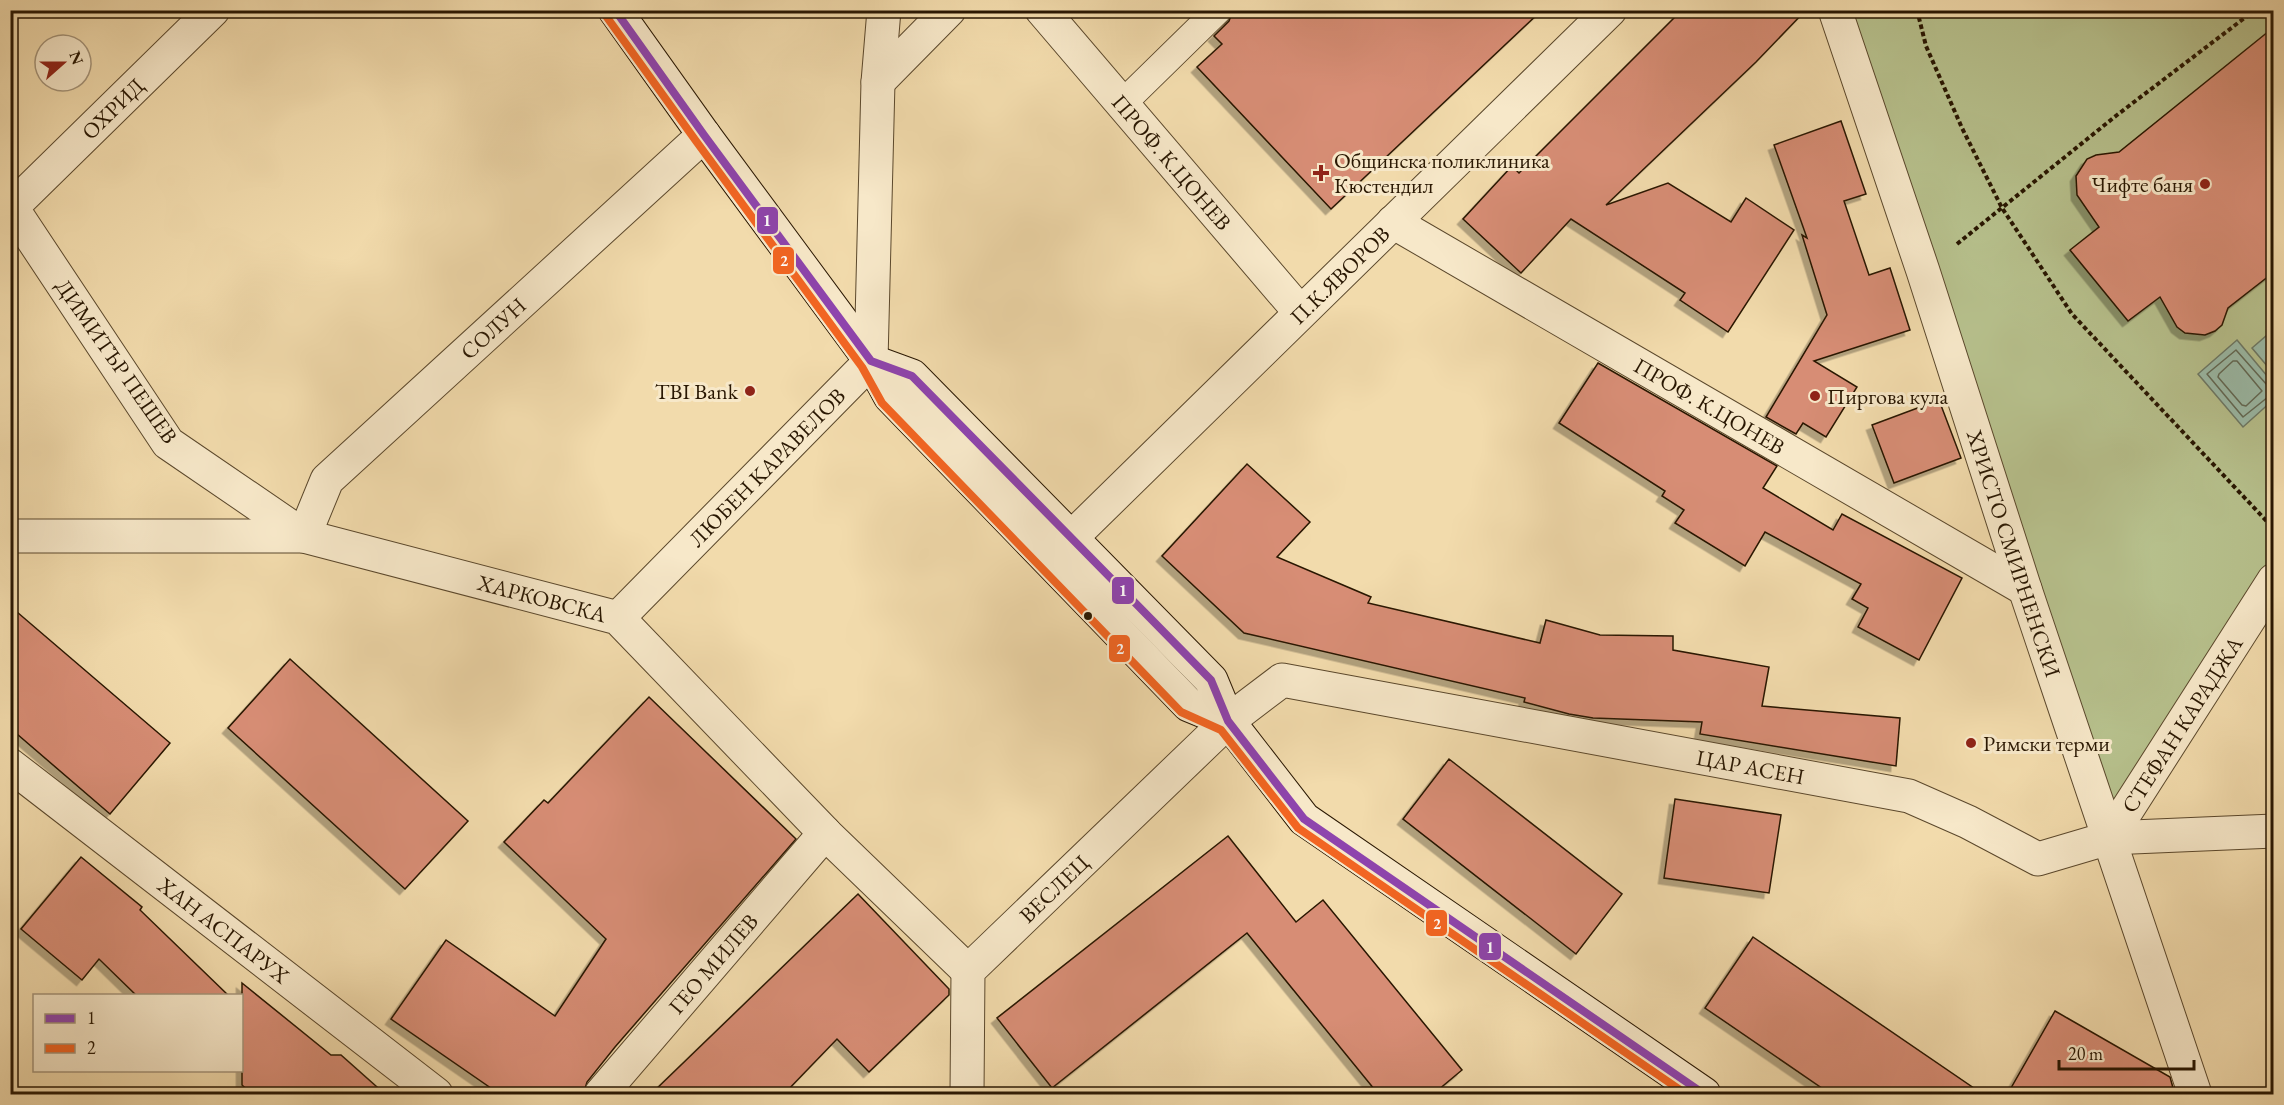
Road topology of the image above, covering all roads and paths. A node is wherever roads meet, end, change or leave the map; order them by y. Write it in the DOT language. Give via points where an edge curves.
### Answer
graph roads {
  1 [pos="213,10"];
  2 [pos="615,10"];
  3 [pos="884,10"];
  4 [pos="949,10"];
  5 [pos="1042,10"];
  6 [pos="1218,10"];
  7 [pos="1610,10"];
  8 [pos="1835,10"];
  9 [pos="1917,10"];
  10 [pos="2255,10"];
  11 [pos="878,82"];
  12 [pos="1122,104"];
  13 [pos="704,135"];
  14 [pos="11,206"];
  15 [pos="2002,208"];
  16 [pos="1393,222"];
  17 [pos="1923,271"];
  18 [pos="1300,312"];
  19 [pos="871,361"];
  20 [pos="2274,529"];
  21 [pos="10,536"];
  22 [pos="304,536"];
  23 [pos="1071,538"];
  24 [pos="2274,580"];
  25 [pos="2025,589"];
  26 [pos="618,618"];
  27 [pos="1228,721"];
  28 [pos="10,765"];
  29 [pos="2274,831"];
  30 [pos="825,833"];
  31 [pos="2109,838"];
  32 [pos="968,971"];
  33 [pos="436,1095"];
  34 [pos="601,1095"];
  35 [pos="967,1095"];
  36 [pos="1704,1095"];
  37 [pos="2195,1095"];
  1 -- 14 [label="street, ОХРИД"];
  2 -- 13 [label="street"];
  3 -- 11 [label="street"];
  4 -- 11 [label="street"];
  5 -- 12 [label="street, ПРОФ. К.ЦОНЕВ"];
  6 -- 12 [label="lane"];
  7 -- 16 [label="street, П.К.ЯВОРОВ"];
  8 -- 17 [label="street, ХРИСТО СМИРНЕНСКИ"];
  9 -- 15 [label="path" via="1926,46"];
  10 -- 15 [label="path"];
  11 -- 19 [label="street"];
  12 -- 18 [label="street, ПРОФ. К.ЦОНЕВ"];
  13 -- 19 [label="street"];
  13 -- 22 [label="street, СОЛУН" via="327,480"];
  14 -- 22 [label="street, ДИМИТЪР ПЕШЕВ" via="168,443"];
  15 -- 17 [label="path"];
  15 -- 20 [label="path" via="2072,314"];
  16 -- 18 [label="street, П.К.ЯВОРОВ"];
  16 -- 25 [label="street, ПРОФ. К.ЦОНЕВ"];
  17 -- 25 [label="street, ХРИСТО СМИРНЕНСКИ"];
  18 -- 23 [label="street, П.К.ЯВОРОВ"];
  19 -- 23 [label="street" via="912,376"];
  19 -- 26 [label="street, ЛЮБЕН KАРАВЕЛОВ"];
  19 -- 27 [label="street" via="890,396 1189,705"];
  21 -- 22 [label="street, ХАРКОВСКА"];
  22 -- 26 [label="street, ХАРКОВСКА"];
  23 -- 27 [label="street" via="1211,680"];
  24 -- 31 [label="street, СТЕФАН КАРАДЖА"];
  25 -- 31 [label="street, ХРИСТО СМИРНЕНСКИ"];
  26 -- 30 [label="street, ХАРКОВСКА"];
  27 -- 31 [label="street, ЦАР АСЕН" via="1282,680 1909,796 2038,859"];
  27 -- 32 [label="street, ВЕСЛЕЦ"];
  27 -- 36 [label="street" via="1304,819"];
  28 -- 33 [label="street, ХАН АСПАРУХ"];
  29 -- 31 [label="street, ЦАР АСЕН"];
  30 -- 32 [label="street, ХАРКОВСКА"];
  30 -- 34 [label="street, ГЕО МИЛЕВ"];
  31 -- 37 [label="street, ХРИСТО СМИРНЕНСКИ"];
  32 -- 35 [label="street"];
}
